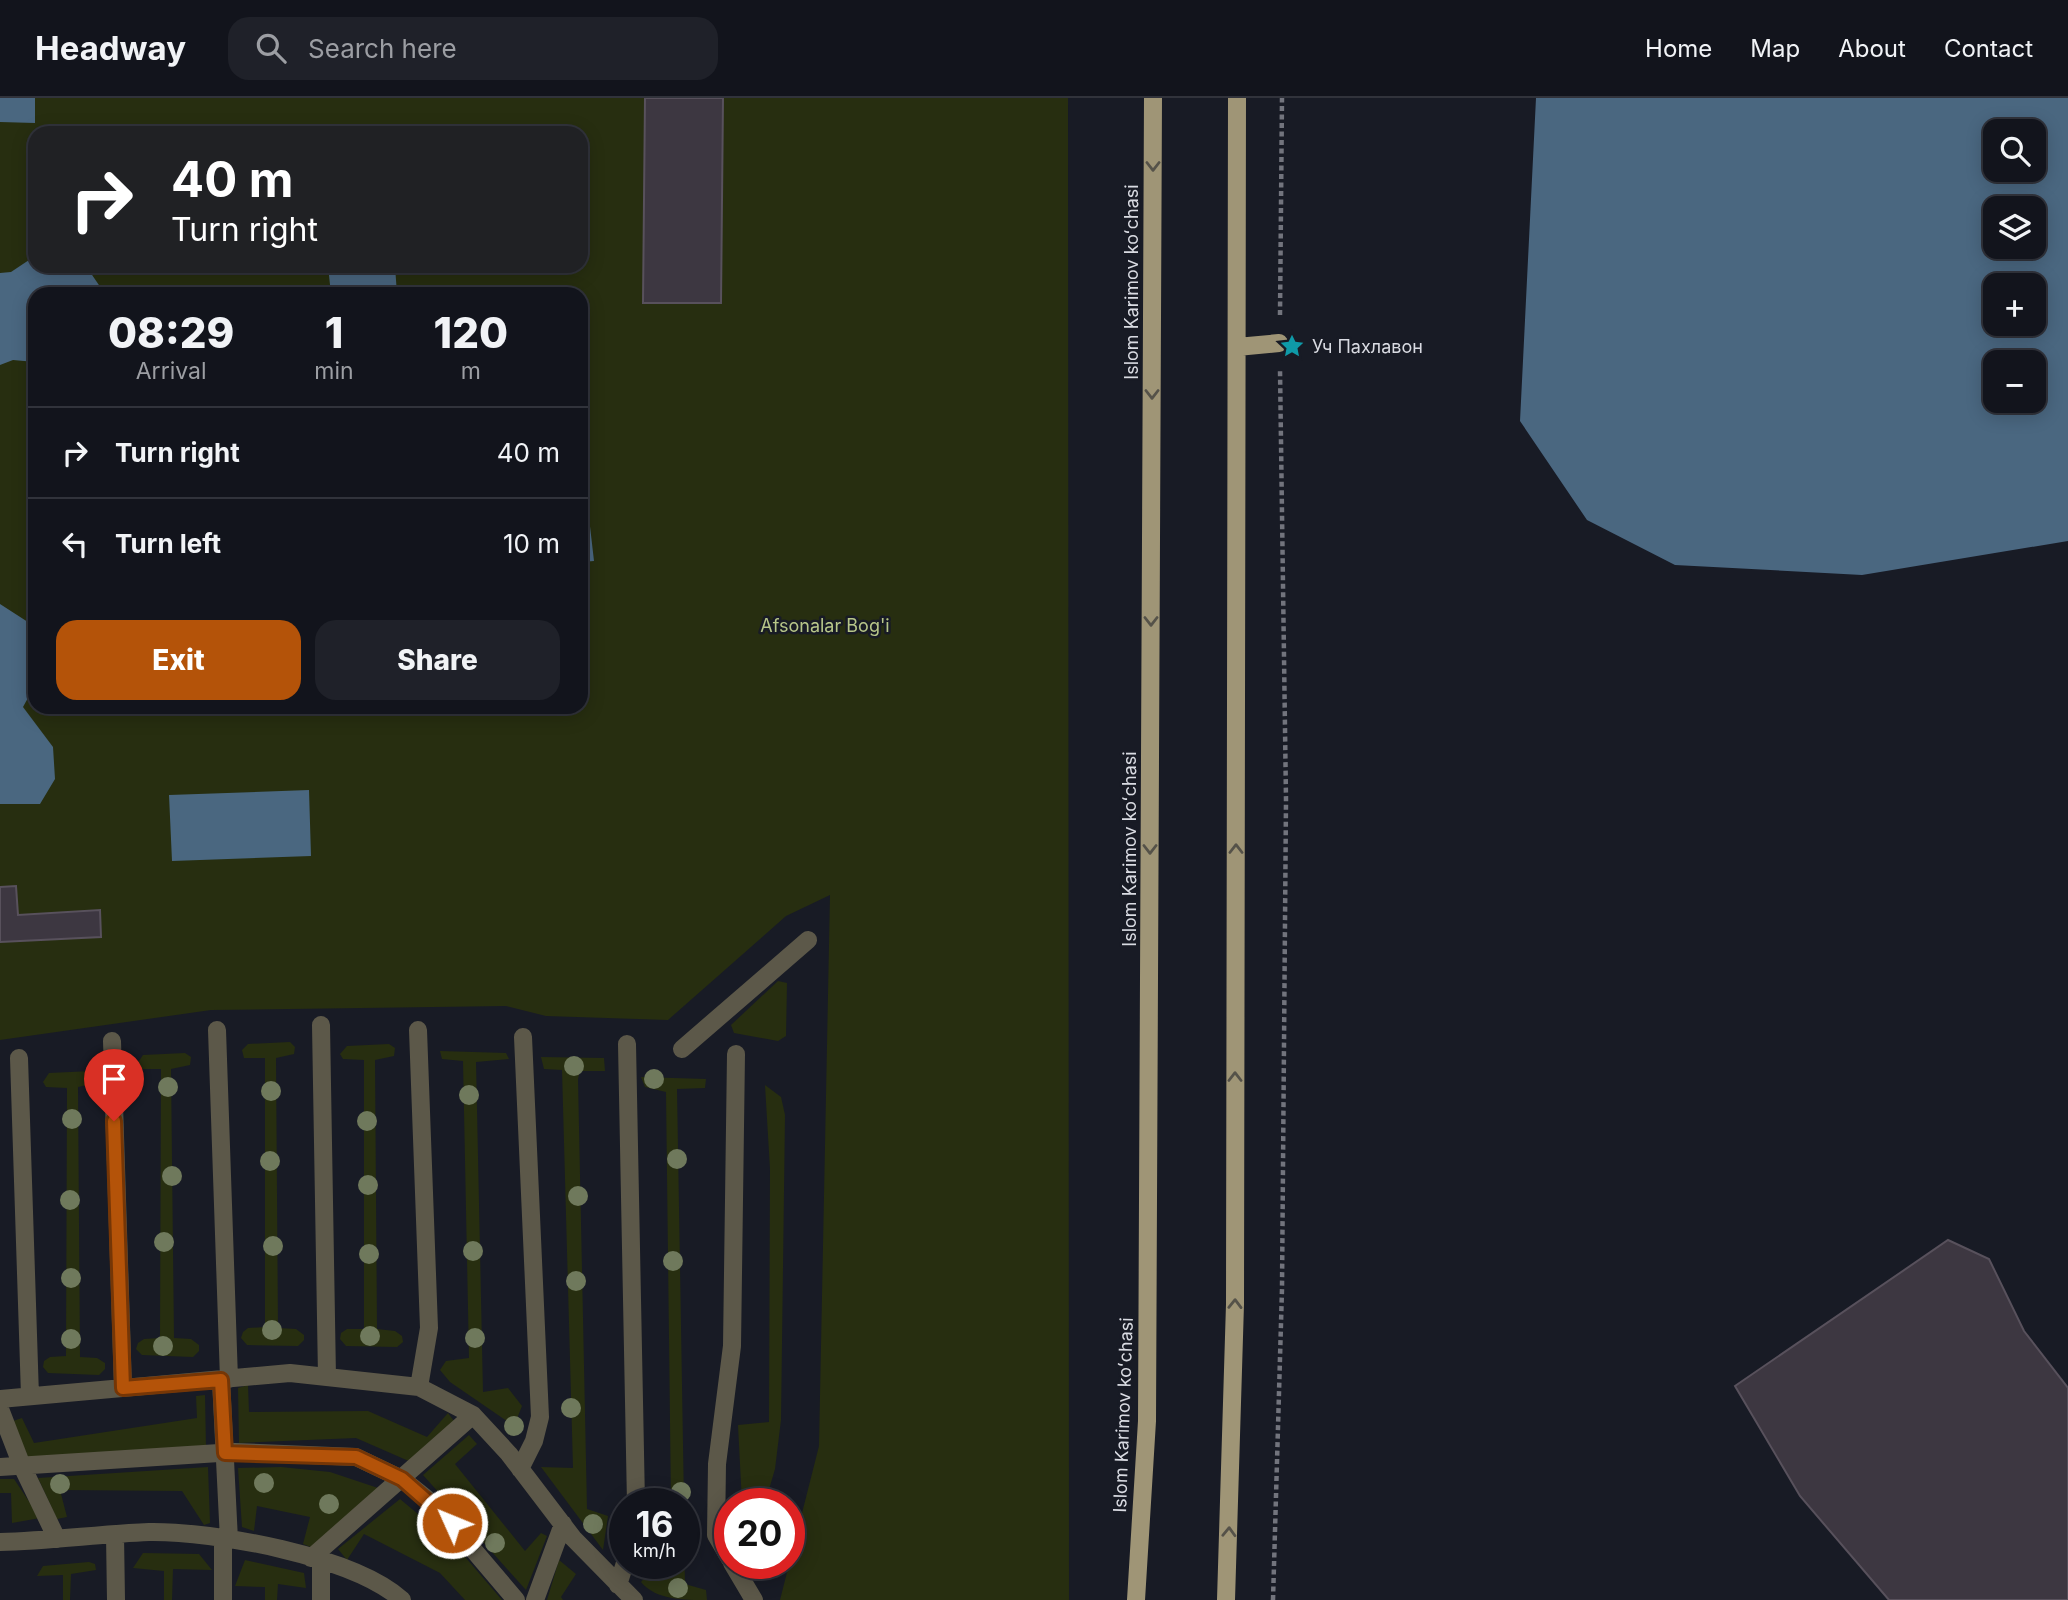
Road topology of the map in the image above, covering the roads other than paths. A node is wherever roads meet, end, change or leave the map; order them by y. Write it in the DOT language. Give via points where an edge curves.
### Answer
graph roads {
  1 [pos="1153,98"];
  2 [pos="1237,98"];
  3 [pos="1279,343"];
  4 [pos="1237,348"];
  5 [pos="808,940"];
  6 [pos="321,1025"];
  7 [pos="217,1030"];
  8 [pos="418,1030"];
  9 [pos="523,1037"];
  10 [pos="112,1041"];
  11 [pos="627,1044"];
  12 [pos="682,1049"];
  13 [pos="736,1054"];
  14 [pos="19,1058"];
  15 [pos="327,1377"];
  16 [pos="225,1379"];
  17 [pos="419,1387"];
  18 [pos="123,1388"];
  19 [pos="30,1396"];
  20 [pos="0,1399"];
  21 [pos="0,1409"];
  22 [pos="472,1415"];
  23 [pos="225,1453"];
  24 [pos="22,1466"];
  25 [pos="0,1467"];
  26 [pos="520,1469"];
  27 [pos="402,1479"];
  28 [pos="636,1488"];
  29 [pos="717,1488"];
  30 [pos="562,1524"];
  31 [pos="115,1535"];
  32 [pos="57,1539"];
  33 [pos="226,1540"];
  34 [pos="0,1542"];
  35 [pos="316,1559"];
  36 [pos="620,1579"];
  37 [pos="742,1579"];
  38 [pos="618,1585"];
  39 [pos="117,1600"];
  40 [pos="223,1600"];
  41 [pos="321,1600"];
  42 [pos="402,1600"];
  43 [pos="516,1600"];
  44 [pos="535,1600"];
  45 [pos="634,1600"];
  46 [pos="754,1600"];
  47 [pos="1136,1600"];
  48 [pos="1226,1600"];
  1 -- 47 [label="main road, Islom Karimov koʻchasi, one-way" via="1147,1421"];
  2 -- 4 [label="main road"];
  3 -- 4 [label="main road"];
  48 -- 4 [label="main road, one-way" via="1235,1304"];
  5 -- 12 [label="lane"];
  6 -- 15 [label="lane"];
  7 -- 16 [label="lane"];
  8 -- 17 [label="lane" via="429,1328"];
  9 -- 26 [label="lane" via="540,1417"];
  10 -- 18 [label="lane"];
  11 -- 28 [label="lane"];
  13 -- 29 [label="lane" via="732,1346"];
  14 -- 19 [label="lane"];
  15 -- 16 [label="lane" via="290,1373"];
  15 -- 17 [label="lane"];
  16 -- 18 [label="lane"];
  16 -- 23 [label="lane"];
  17 -- 22 [label="lane"];
  18 -- 19 [label="lane"];
  19 -- 20 [label="lane"];
  21 -- 24 [label="lane"];
  22 -- 26 [label="lane"];
  22 -- 27 [label="lane"];
  23 -- 24 [label="lane"];
  23 -- 27 [label="lane" via="356,1457"];
  23 -- 33 [label="lane"];
  24 -- 25 [label="lane"];
  24 -- 32 [label="lane"];
  26 -- 30 [label="lane"];
  27 -- 35 [label="lane"];
  27 -- 43 [label="lane" via="437,1507"];
  30 -- 38 [label="lane"];
  30 -- 44 [label="lane"];
  31 -- 32 [label="lane"];
  31 -- 33 [label="lane" via="151,1532"];
  31 -- 39 [label="lane"];
  32 -- 34 [label="lane"];
  33 -- 35 [label="lane"];
  33 -- 40 [label="lane"];
  35 -- 41 [label="lane"];
  35 -- 42 [label="lane" via="342,1565"];
  36 -- 38 [label="lane"];
  37 -- 46 [label="lane"];
  38 -- 45 [label="lane"];
}
